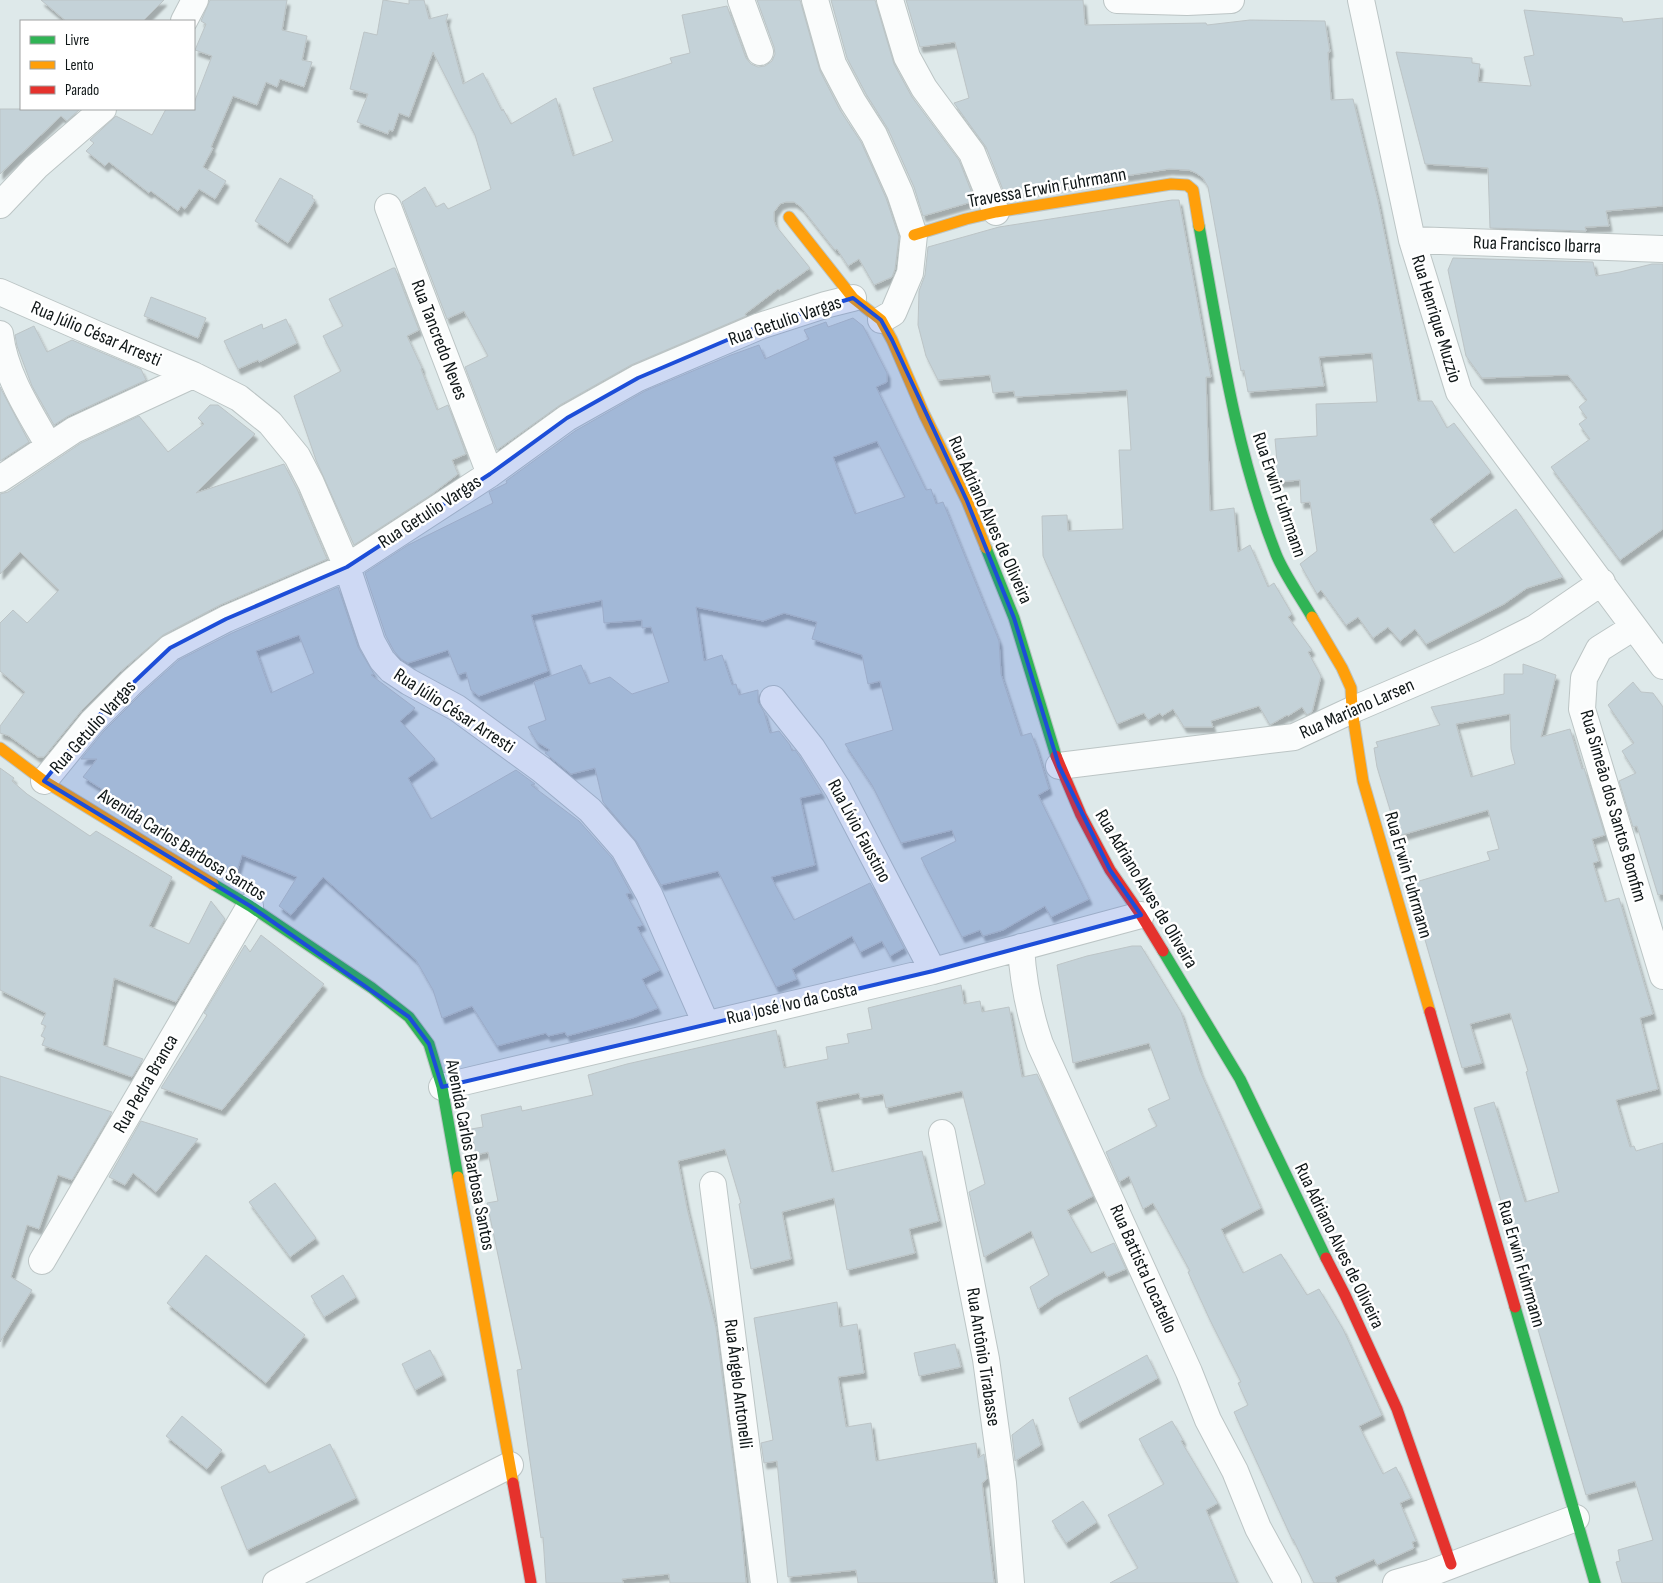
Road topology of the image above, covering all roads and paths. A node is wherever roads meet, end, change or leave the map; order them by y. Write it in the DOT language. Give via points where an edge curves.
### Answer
graph roads {
  1 [pos="195,0"];
  2 [pos="741,0"];
  3 [pos="815,0"];
  4 [pos="890,0"];
  5 [pos="1117,0"];
  6 [pos="1231,0"];
  7 [pos="1362,0"];
  8 [pos="185,20"];
  9 [pos="760,52"];
  10 [pos="102,110"];
  11 [pos="1187,185"];
  12 [pos="0,205"];
  13 [pos="388,207"];
  14 [pos="996,212"];
  15 [pos="789,217"];
  16 [pos="914,235"];
  17 [pos="1412,240"];
  18 [pos="1663,249"];
  19 [pos="0,292"];
  20 [pos="853,298"];
  21 [pos="881,320"];
  22 [pos="0,334"];
  23 [pos="193,375"];
  24 [pos="49,446"];
  25 [pos="490,474"];
  26 [pos="0,479"];
  27 [pos="346,567"];
  28 [pos="1602,582"];
  29 [pos="1634,627"];
  30 [pos="1663,666"];
  31 [pos="773,699"];
  32 [pos="1352,710"];
  33 [pos="0,748"];
  34 [pos="1059,766"];
  35 [pos="44,781"];
  36 [pos="250,906"];
  37 [pos="1141,915"];
  38 [pos="1021,948"];
  39 [pos="934,972"];
  40 [pos="1663,976"];
  41 [pos="706,1024"];
  42 [pos="442,1087"];
  43 [pos="942,1133"];
  44 [pos="713,1185"];
  45 [pos="42,1261"];
  46 [pos="510,1465"];
  47 [pos="1576,1518"];
  48 [pos="1435,1573"];
  49 [pos="276,1583"];
  50 [pos="530,1583"];
  51 [pos="764,1583"];
  52 [pos="1011,1583"];
  53 [pos="1288,1583"];
  54 [pos="1396,1583"];
  55 [pos="1595,1583"];
  1 -- 8 [label="street"];
  2 -- 9 [label="street"];
  3 -- 16 [label="street" via="834,64 874,135 900,193"];
  4 -- 14 [label="street" via="907,57 924,88 972,153"];
  5 -- 6 [label="street"];
  7 -- 17 [label="street, Rua Henrique Muzzio"];
  10 -- 12 [label="street" via="36,167"];
  11 -- 14 [label="street, Travessa Erwin Fuhrmann" via="1171,184"];
  11 -- 32 [label="street, Rua Erwin Fuhrmann" via="1193,190 1231,402 1249,470 1278,556 1351,688"];
  13 -- 25 [label="street, Rua Tancredo Neves"];
  14 -- 16 [label="street, Travessa Erwin Fuhrmann"];
  15 -- 20 [label="street, Rua Adriano Alves de Oliveira"];
  16 -- 21 [label="street" via="910,273 893,313"];
  17 -- 18 [label="street, Rua Francisco Ibarra"];
  17 -- 28 [label="street, Rua Henrique Muzzio" via="1459,392"];
  19 -- 23 [label="street, Rua Júlio César Arresti"];
  20 -- 21 [label="street, Rua Adriano Alves de Oliveira"];
  20 -- 25 [label="street, Rua Getulio Vargas" via="760,326 638,378 567,418"];
  21 -- 34 [label="street, Rua Adriano Alves de Oliveira" via="966,501 1014,618"];
  22 -- 24 [label="street" via="7,364 18,390"];
  23 -- 24 [label="street, Rua Júlio César Arresti" via="92,421"];
  23 -- 27 [label="street, Rua Júlio César Arresti" via="239,398 270,423 297,456"];
  24 -- 26 [label="street, Rua Júlio César Arresti"];
  25 -- 27 [label="street, Rua Getulio Vargas"];
  27 -- 35 [label="street, Rua Getulio Vargas" via="226,619 170,648 92,722"];
  27 -- 41 [label="street, Rua Júlio César Arresti" via="372,642 391,670 457,708 542,770 590,810 624,849 649,894"];
  28 -- 29 [label="street, Rua Henrique Muzzio"];
  28 -- 32 [label="street, Rua Mariano Larsen" via="1535,628"];
  29 -- 30 [label="street, Rua Henrique Muzzio"];
  29 -- 40 [label="street, Rua Simeão dos Santos Bomfim" via="1600,649 1584,678 1582,709"];
  31 -- 39 [label="street, Rua Lívio Faustino" via="812,748 838,789"];
  32 -- 34 [label="street, Rua Mariano Larsen" via="1294,737"];
  32 -- 47 [label="street, Rua Erwin Fuhrmann" via="1363,781"];
  33 -- 35 [label="street, Avenida Carlos Barbosa Santos"];
  34 -- 37 [label="street, Rua Adriano Alves de Oliveira" via="1110,870"];
  35 -- 36 [label="street, Avenida Carlos Barbosa Santos"];
  36 -- 42 [label="street, Avenida Carlos Barbosa Santos" via="372,988 408,1017 429,1044"];
  36 -- 45 [label="street, Rua Pedra Branca"];
  37 -- 38 [label="street, Rua José Ivo da Costa"];
  37 -- 48 [label="street, Rua Adriano Alves de Oliveira" via="1240,1079 1397,1409"];
  38 -- 39 [label="street, Rua José Ivo da Costa"];
  38 -- 53 [label="street, Rua Battista Locatello" via="1030,1017 1040,1044 1186,1364 1208,1420 1258,1528"];
  39 -- 41 [label="street, Rua José Ivo da Costa"];
  41 -- 42 [label="street, Rua José Ivo da Costa"];
  42 -- 46 [label="street, Avenida Carlos Barbosa Santos"];
  43 -- 52 [label="street, Rua Antônio Tirabasse" via="986,1358 1003,1483"];
  44 -- 51 [label="street, Rua Ângelo Antonelli"];
  46 -- 49 [label="street"];
  46 -- 50 [label="street, Avenida Carlos Barbosa Santos"];
  47 -- 48 [label="street"];
  47 -- 55 [label="street, Rua Erwin Fuhrmann"];
  48 -- 54 [label="street"];
}
